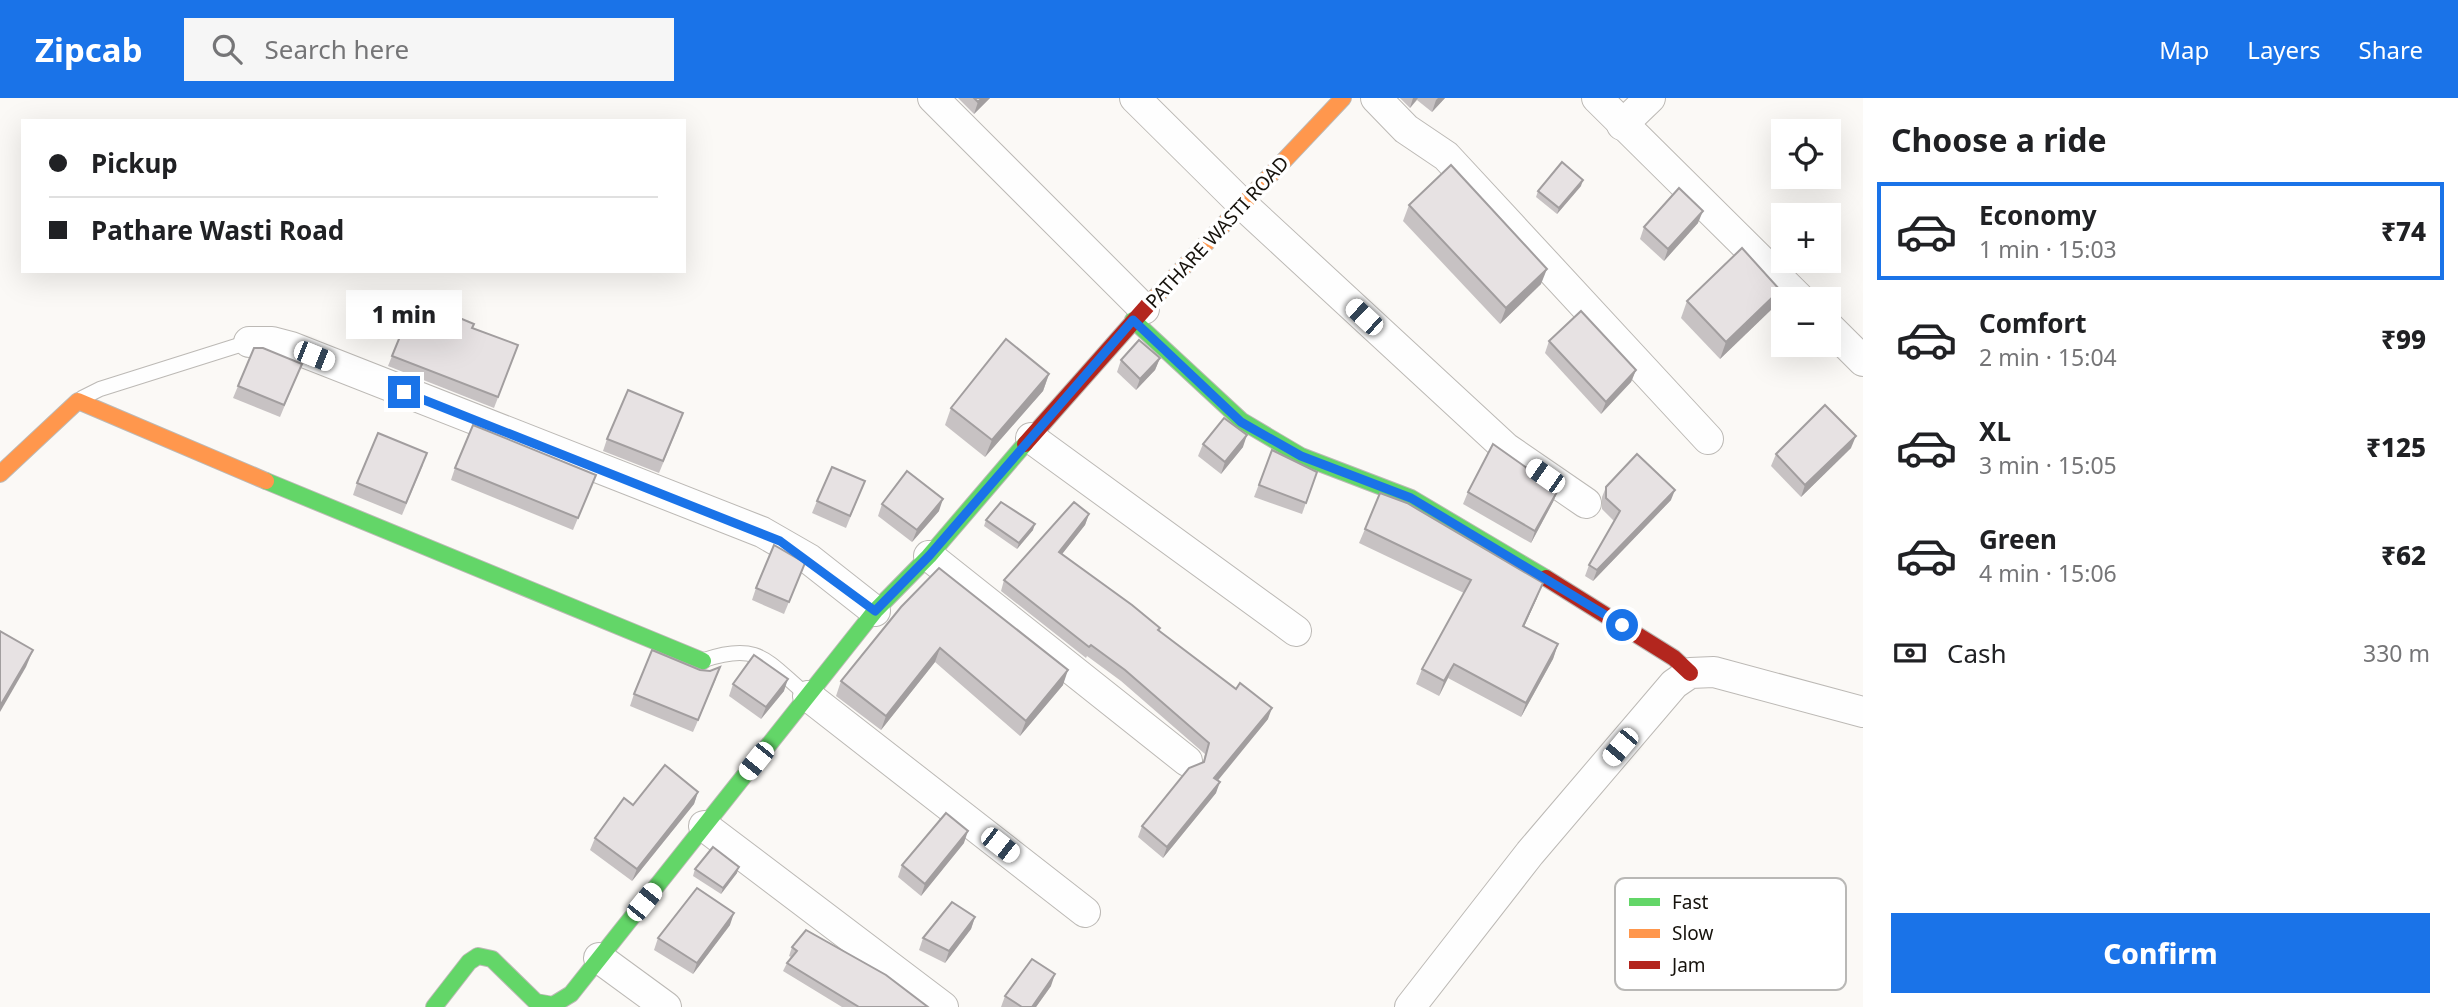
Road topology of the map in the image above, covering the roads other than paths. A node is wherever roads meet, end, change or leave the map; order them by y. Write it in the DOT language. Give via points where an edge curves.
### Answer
graph roads {
  1 [pos="933,98"];
  2 [pos="1135,98"];
  3 [pos="1343,98"];
  4 [pos="1376,98"];
  5 [pos="1597,98"];
  6 [pos="1650,98"];
  7 [pos="1622,125"];
  8 [pos="1243,205"];
  9 [pos="1788,287"];
  10 [pos="1139,315"];
  11 [pos="1841,339"];
  12 [pos="249,342"];
  13 [pos="1863,361"];
  14 [pos="78,401"];
  15 [pos="1031,438"];
  16 [pos="1708,439"];
  17 [pos="0,474"];
  18 [pos="1586,503"];
  19 [pos="929,556"];
  20 [pos="875,611"];
  21 [pos="1296,631"];
  22 [pos="703,661"];
  23 [pos="1690,673"];
  24 [pos="808,696"];
  25 [pos="1863,712"];
  26 [pos="1187,761"];
  27 [pos="704,826"];
  28 [pos="1085,912"];
  29 [pos="599,958"];
  30 [pos="435,1007"];
  31 [pos="666,1007"];
  32 [pos="943,1007"];
  33 [pos="1410,1007"];
  1 -- 10 [label="street"];
  2 -- 8 [label="street"];
  3 -- 8 [label="street, PATHARE WASTI ROAD"];
  4 -- 16 [label="street" via="1406,129 1446,156"];
  5 -- 7 [label="street"];
  6 -- 7 [label="street"];
  7 -- 9 [label="street"];
  8 -- 10 [label="street, PATHARE WASTI ROAD"];
  8 -- 18 [label="street" via="1506,448"];
  10 -- 15 [label="street, PATHARE WASTI ROAD"];
  10 -- 23 [label="street" via="1241,422 1301,456 1411,498 1674,657"];
  11 -- 13 [label="street"];
  12 -- 14 [label="lane" via="100,389"];
  12 -- 20 [label="street" via="291,347 762,532 809,559"];
  14 -- 17 [label="street"];
  14 -- 22 [label="street"];
  15 -- 19 [label="street, PATHARE WASTI ROAD"];
  15 -- 21 [label="street"];
  19 -- 20 [label="street, PATHARE WASTI ROAD"];
  19 -- 26 [label="street"];
  20 -- 24 [label="street, PATHARE WASTI ROAD"];
  22 -- 24 [label="lane" via="730,651 756,653"];
  23 -- 25 [label="street" via="1714,672"];
  23 -- 33 [label="street" via="1674,684 1530,853"];
  24 -- 27 [label="street, PATHARE WASTI ROAD"];
  24 -- 28 [label="street"];
  27 -- 29 [label="street, PATHARE WASTI ROAD"];
  27 -- 32 [label="street"];
  29 -- 30 [label="street, PATHARE WASTI ROAD" via="571,994 553,1005 536,1002 492,958 478,956"];
  29 -- 31 [label="street"];
}
